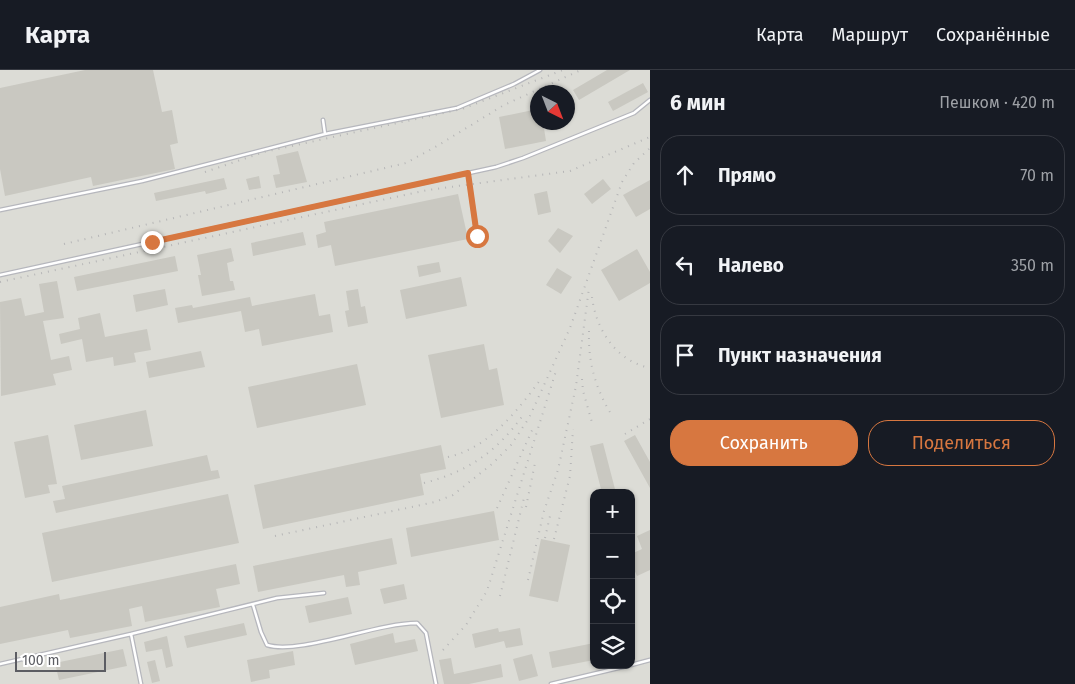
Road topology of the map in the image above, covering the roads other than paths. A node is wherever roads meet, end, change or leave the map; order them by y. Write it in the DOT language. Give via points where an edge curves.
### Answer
graph roads {
  1 [pos="540,70"];
  2 [pos="650,100"];
  3 [pos="323,120"];
  4 [pos="325,134"];
  5 [pos="468,173"];
  6 [pos="0,210"];
  7 [pos="477,236"];
  8 [pos="0,274"];
  9 [pos="324,593"];
  10 [pos="253,605"];
  11 [pos="131,634"];
  12 [pos="650,660"];
  13 [pos="0,664"];
  14 [pos="635,664"];
  15 [pos="614,669"];
  16 [pos="141,684"];
  17 [pos="436,684"];
  18 [pos="550,684"];
  1 -- 4 [label="lane" via="457,108"];
  2 -- 5 [label="lane" via="634,113 523,158"];
  3 -- 4 [label="lane"];
  4 -- 6 [label="lane" via="142,181"];
  5 -- 7 [label="lane"];
  5 -- 8 [label="lane"];
  9 -- 10 [label="lane" via="277,598"];
  10 -- 11 [label="lane"];
  10 -- 17 [label="lane" via="267,644 275,647 296,646 399,623 417,623 426,633"];
  11 -- 13 [label="lane"];
  11 -- 16 [label="lane"];
  12 -- 14 [label="lane"];
  15 -- 18 [label="lane"];
}
